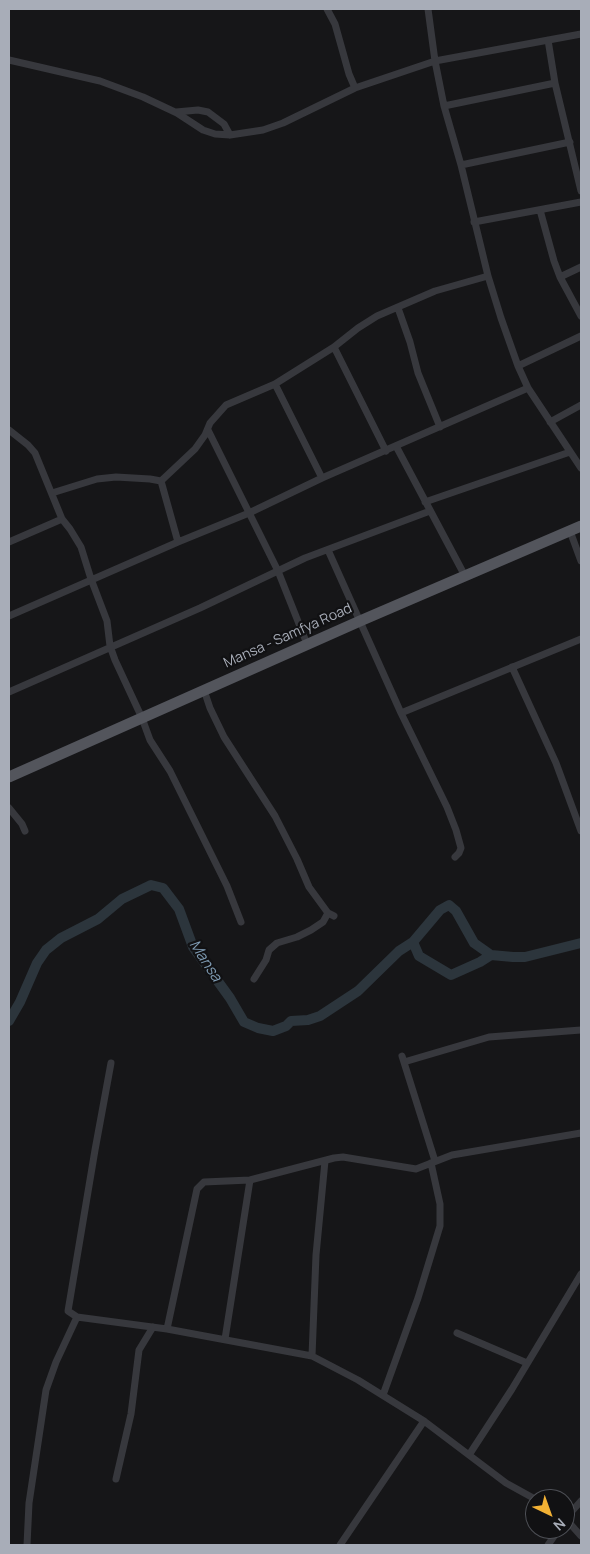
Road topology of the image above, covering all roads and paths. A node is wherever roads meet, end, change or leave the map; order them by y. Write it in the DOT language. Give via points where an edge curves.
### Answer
graph roads {
  1 [pos="327,9"];
  2 [pos="428,9"];
  3 [pos="581,34"];
  4 [pos="548,40"];
  5 [pos="9,60"];
  6 [pos="435,61"];
  7 [pos="555,83"];
  8 [pos="355,88"];
  9 [pos="444,106"];
  10 [pos="176,112"];
  11 [pos="230,135"];
  12 [pos="570,142"];
  13 [pos="461,165"];
  14 [pos="581,192"];
  15 [pos="581,202"];
  16 [pos="540,210"];
  17 [pos="474,222"];
  18 [pos="581,267"];
  19 [pos="488,276"];
  20 [pos="560,277"];
  21 [pos="398,308"];
  22 [pos="581,316"];
  23 [pos="581,336"];
  24 [pos="334,347"];
  25 [pos="518,366"];
  26 [pos="275,384"];
  27 [pos="528,388"];
  28 [pos="581,405"];
  29 [pos="550,422"];
  30 [pos="440,427"];
  31 [pos="208,430"];
  32 [pos="10,433"];
  33 [pos="396,446"];
  34 [pos="386,451"];
  35 [pos="570,452"];
  36 [pos="581,468"];
  37 [pos="322,478"];
  38 [pos="160,481"];
  39 [pos="52,493"];
  40 [pos="425,502"];
  41 [pos="430,511"];
  42 [pos="249,513"];
  43 [pos="62,519"];
  44 [pos="581,526"];
  45 [pos="570,531"];
  46 [pos="9,542"];
  47 [pos="178,542"];
  48 [pos="328,550"];
  49 [pos="581,562"];
  50 [pos="278,571"];
  51 [pos="465,576"];
  52 [pos="91,579"];
  53 [pos="9,616"];
  54 [pos="360,621"];
  55 [pos="581,639"];
  56 [pos="307,644"];
  57 [pos="110,646"];
  58 [pos="512,666"];
  59 [pos="204,690"];
  60 [pos="9,692"];
  61 [pos="401,713"];
  62 [pos="142,718"];
  63 [pos="9,777"];
  64 [pos="9,808"];
  65 [pos="25,831"];
  66 [pos="581,831"];
  67 [pos="455,857"];
  68 [pos="241,922"];
  69 [pos="254,979"];
  70 [pos="581,1030"];
  71 [pos="111,1063"];
  72 [pos="581,1133"];
  73 [pos="325,1161"];
  74 [pos="433,1162"];
  75 [pos="250,1180"];
  76 [pos="581,1274"];
  77 [pos="77,1317"];
  78 [pos="152,1327"];
  79 [pos="167,1329"];
  80 [pos="457,1333"];
  81 [pos="225,1339"];
  82 [pos="312,1356"];
  83 [pos="527,1364"];
  84 [pos="383,1395"];
  85 [pos="424,1421"];
  86 [pos="470,1455"];
  87 [pos="116,1479"];
  88 [pos="525,1494"];
  89 [pos="27,1545"];
  90 [pos="340,1545"];
  1 -- 8 [label="street" via="335,24"];
  2 -- 6 [label="street"];
  3 -- 4 [label="street"];
  4 -- 6 [label="street"];
  4 -- 7 [label="street"];
  5 -- 10 [label="street" via="100,81"];
  6 -- 8 [label="street"];
  6 -- 9 [label="street"];
  7 -- 9 [label="street"];
  7 -- 12 [label="street"];
  8 -- 11 [label="street" via="283,123"];
  9 -- 13 [label="street"];
  10 -- 11 [label="street" via="203,130"];
  10 -- 11 [label="street" via="208,112 224,124"];
  12 -- 13 [label="street"];
  12 -- 14 [label="street"];
  13 -- 17 [label="street"];
  15 -- 16 [label="street"];
  16 -- 17 [label="street"];
  16 -- 20 [label="street"];
  17 -- 19 [label="street"];
  18 -- 20 [label="street"];
  19 -- 21 [label="street" via="435,291"];
  19 -- 25 [label="street"];
  20 -- 22 [label="street"];
  21 -- 24 [label="street" via="377,316"];
  21 -- 30 [label="street" via="418,373"];
  23 -- 25 [label="street"];
  24 -- 26 [label="street"];
  24 -- 34 [label="street"];
  25 -- 27 [label="street"];
  26 -- 31 [label="street" via="226,406 210,423"];
  26 -- 37 [label="street"];
  27 -- 29 [label="street"];
  27 -- 30 [label="street"];
  28 -- 29 [label="street"];
  29 -- 35 [label="street"];
  30 -- 33 [label="street"];
  31 -- 38 [label="street" via="195,449"];
  31 -- 42 [label="street"];
  32 -- 39 [label="street" via="34,453"];
  33 -- 34 [label="street"];
  33 -- 40 [label="street"];
  34 -- 37 [label="street"];
  35 -- 36 [label="street"];
  35 -- 40 [label="street"];
  37 -- 42 [label="street"];
  38 -- 39 [label="street" via="150,478 97,479"];
  38 -- 47 [label="street"];
  39 -- 43 [label="street"];
  40 -- 41 [label="street"];
  41 -- 48 [label="street"];
  41 -- 51 [label="street"];
  42 -- 47 [label="street"];
  42 -- 50 [label="street"];
  43 -- 46 [label="street"];
  43 -- 52 [label="street" via="81,547"];
  44 -- 45 [label="main road, Mansa - Samfya Road"];
  45 -- 49 [label="street"];
  45 -- 51 [label="main road, Mansa - Samfya Road"];
  47 -- 52 [label="street"];
  48 -- 50 [label="street"];
  48 -- 54 [label="street"];
  50 -- 56 [label="street"];
  50 -- 57 [label="street"];
  51 -- 54 [label="main road, Mansa - Samfya Road"];
  52 -- 53 [label="street"];
  52 -- 57 [label="street" via="107,621"];
  54 -- 56 [label="main road, Mansa - Samfya Road"];
  54 -- 61 [label="street"];
  55 -- 58 [label="street"];
  56 -- 59 [label="main road, Mansa - Samfya Road"];
  57 -- 60 [label="street"];
  57 -- 62 [label="street"];
  58 -- 61 [label="street"];
  58 -- 66 [label="street" via="556,763"];
  59 -- 62 [label="main road, Mansa - Samfya Road"];
  59 -- 69 [label="street" via="224,738 267,804 309,887 331,915 311,930 277,943 269,950"];
  61 -- 67 [label="street" via="456,830 461,848"];
  62 -- 63 [label="main road, Mansa - Samfya Road"];
  62 -- 68 [label="street" via="150,740 170,771 227,886"];
  64 -- 65 [label="street"];
  70 -- 74 [label="street" via="489,1037 403,1059"];
  71 -- 77 [label="street" via="68,1311"];
  72 -- 74 [label="street" via="452,1155"];
  73 -- 74 [label="street" via="343,1157 409,1169 422,1168"];
  73 -- 75 [label="street"];
  73 -- 82 [label="street" via="316,1255"];
  74 -- 84 [label="street" via="440,1226"];
  75 -- 79 [label="street" via="204,1182 197,1189"];
  75 -- 81 [label="street"];
  76 -- 83 [label="street"];
  77 -- 78 [label="street"];
  77 -- 89 [label="street" via="46,1390 29,1503"];
  78 -- 79 [label="street"];
  78 -- 87 [label="street" via="139,1350 132,1414"];
  79 -- 81 [label="street"];
  80 -- 83 [label="street"];
  81 -- 82 [label="street"];
  82 -- 84 [label="street"];
  83 -- 86 [label="street"];
  84 -- 85 [label="street"];
  85 -- 86 [label="street"];
  85 -- 90 [label="street"];
  86 -- 88 [label="street"];
}
